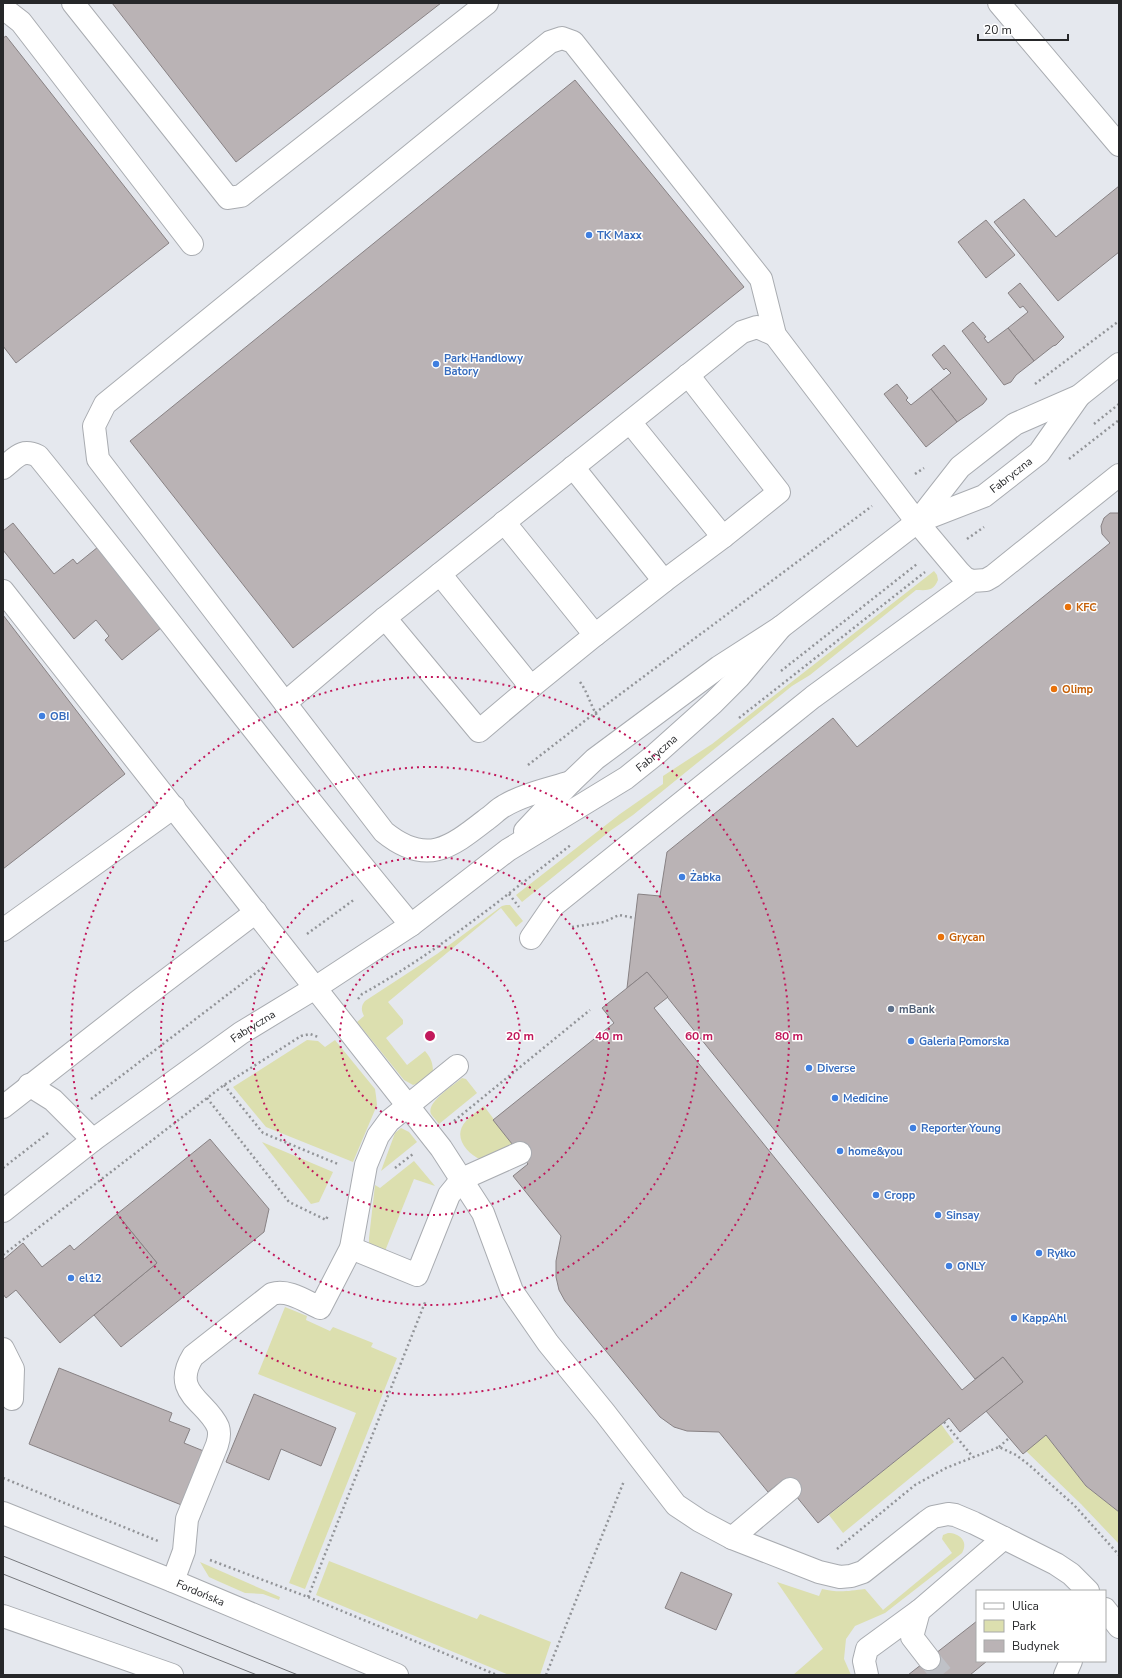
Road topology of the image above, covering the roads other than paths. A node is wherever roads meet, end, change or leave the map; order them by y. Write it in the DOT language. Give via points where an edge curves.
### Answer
graph roads {
  1 [pos="73,3"];
  2 [pos="487,3"];
  3 [pos="999,3"];
  4 [pos="3,8"];
  5 [pos="1119,145"];
  6 [pos="192,244"];
  7 [pos="775,335"];
  8 [pos="1119,364"];
  9 [pos="688,375"];
  10 [pos="1079,396"];
  11 [pos="630,422"];
  12 [pos="573,467"];
  13 [pos="3,468"];
  14 [pos="1119,475"];
  15 [pos="504,522"];
  16 [pos="917,522"];
  17 [pos="723,537"];
  18 [pos="440,574"];
  19 [pos="664,581"];
  20 [pos="972,581"];
  21 [pos="3,591"];
  22 [pos="385,618"];
  23 [pos="781,627"];
  24 [pos="596,635"];
  25 [pos="531,687"];
  26 [pos="285,703"];
  27 [pos="571,782"];
  28 [pos="174,807"];
  29 [pos="508,850"];
  30 [pos="256,912"];
  31 [pos="411,925"];
  32 [pos="3,930"];
  33 [pos="531,938"];
  34 [pos="315,988"];
  35 [pos="457,1066"];
  36 [pos="29,1085"];
  37 [pos="408,1106"];
  38 [pos="3,1107"];
  39 [pos="93,1140"];
  40 [pos="520,1153"];
  41 [pos="462,1180"];
  42 [pos="3,1211"];
  43 [pos="351,1248"];
  44 [pos="3,1349"];
  45 [pos="12,1399"];
  46 [pos="790,1488"];
  47 [pos="3,1506"];
  48 [pos="3,1513"];
  49 [pos="40,1528"];
  50 [pos="732,1538"];
  51 [pos="1004,1538"];
  52 [pos="173,1581"];
  53 [pos="1087,1590"];
  54 [pos="919,1611"];
  55 [pos="3,1616"];
  56 [pos="929,1658"];
  57 [pos="1071,1662"];
  58 [pos="150,1671"];
  59 [pos="172,1675"];
  60 [pos="397,1675"];
  61 [pos="867,1675"];
  62 [pos="1065,1675"];
  1 -- 2 [label="street" via="228,198 240,196"];
  3 -- 5 [label="street"];
  4 -- 6 [label="street" via="21,22"];
  7 -- 9 [label="street" via="757,327 742,332"];
  7 -- 16 [label="street"];
  7 -- 26 [label="street" via="761,279 733,242 573,42 562,38 550,42 105,404 94,426 98,459"];
  8 -- 10 [label="street, Fabryczna"];
  9 -- 11 [label="street"];
  9 -- 17 [label="street" via="779,492"];
  10 -- 16 [label="street, Fabryczna" via="1015,424 960,467"];
  10 -- 16 [label="street, Fabryczna" via="1039,452 990,492"];
  11 -- 12 [label="street"];
  11 -- 17 [label="street"];
  12 -- 15 [label="street"];
  12 -- 19 [label="street"];
  13 -- 31 [label="street" via="22,453 38,456"];
  14 -- 20 [label="street" via="993,576 986,580"];
  15 -- 18 [label="street"];
  15 -- 24 [label="street"];
  16 -- 20 [label="street" via="959,572"];
  16 -- 23 [label="street, Fabryczna"];
  17 -- 19 [label="street"];
  18 -- 22 [label="street"];
  18 -- 25 [label="street"];
  19 -- 24 [label="street"];
  20 -- 33 [label="street" via="813,697 560,901 541,921"];
  21 -- 28 [label="street"];
  22 -- 25 [label="street" via="478,731"];
  22 -- 26 [label="street"];
  23 -- 27 [label="street, Fabryczna" via="712,672 595,759"];
  23 -- 29 [label="street, Fabryczna" via="723,693 656,754 626,778"];
  24 -- 25 [label="street"];
  26 -- 27 [label="street" via="384,832 396,842 411,848 424,851 443,849 457,842 504,806"];
  27 -- 29 [label="street, Fabryczna"];
  28 -- 30 [label="street"];
  28 -- 32 [label="street"];
  29 -- 31 [label="street, Fabryczna"];
  30 -- 34 [label="street"];
  30 -- 36 [label="street"];
  31 -- 34 [label="street, Fabryczna"];
  34 -- 37 [label="street"];
  34 -- 39 [label="street, Fabryczna" via="241,1033"];
  35 -- 37 [label="street"];
  36 -- 38 [label="street"];
  36 -- 39 [label="street" via="53,1100"];
  37 -- 41 [label="street"];
  37 -- 43 [label="street" via="389,1121 378,1136 364,1173"];
  39 -- 42 [label="street, Fabryczna"];
  40 -- 41 [label="street"];
  41 -- 43 [label="street" via="449,1195 417,1275"];
  41 -- 50 [label="street" via="483,1213 512,1291 548,1343 606,1413 676,1505"];
  43 -- 52 [label="street" via="320,1308 290,1294 272,1294 193,1356 188,1365 187,1385 196,1400 212,1417 219,1435 187,1518 184,1551"];
  44 -- 45 [label="street" via="13,1369"];
  46 -- 50 [label="street"];
  47 -- 49 [label="street"];
  48 -- 49 [label="street, Fordońska"];
  49 -- 52 [label="street, Fordońska"];
  50 -- 51 [label="street" via="819,1572 840,1577 863,1572 926,1522 940,1515 955,1515"];
  51 -- 53 [label="street" via="1056,1564"];
  51 -- 54 [label="street"];
  52 -- 60 [label="street, Fordońska"];
  54 -- 56 [label="street" via="912,1636"];
  54 -- 61 [label="street" via="867,1649 864,1661"];
  55 -- 58 [label="street"];
  57 -- 62 [label="street"];
  58 -- 59 [label="street"];
}
